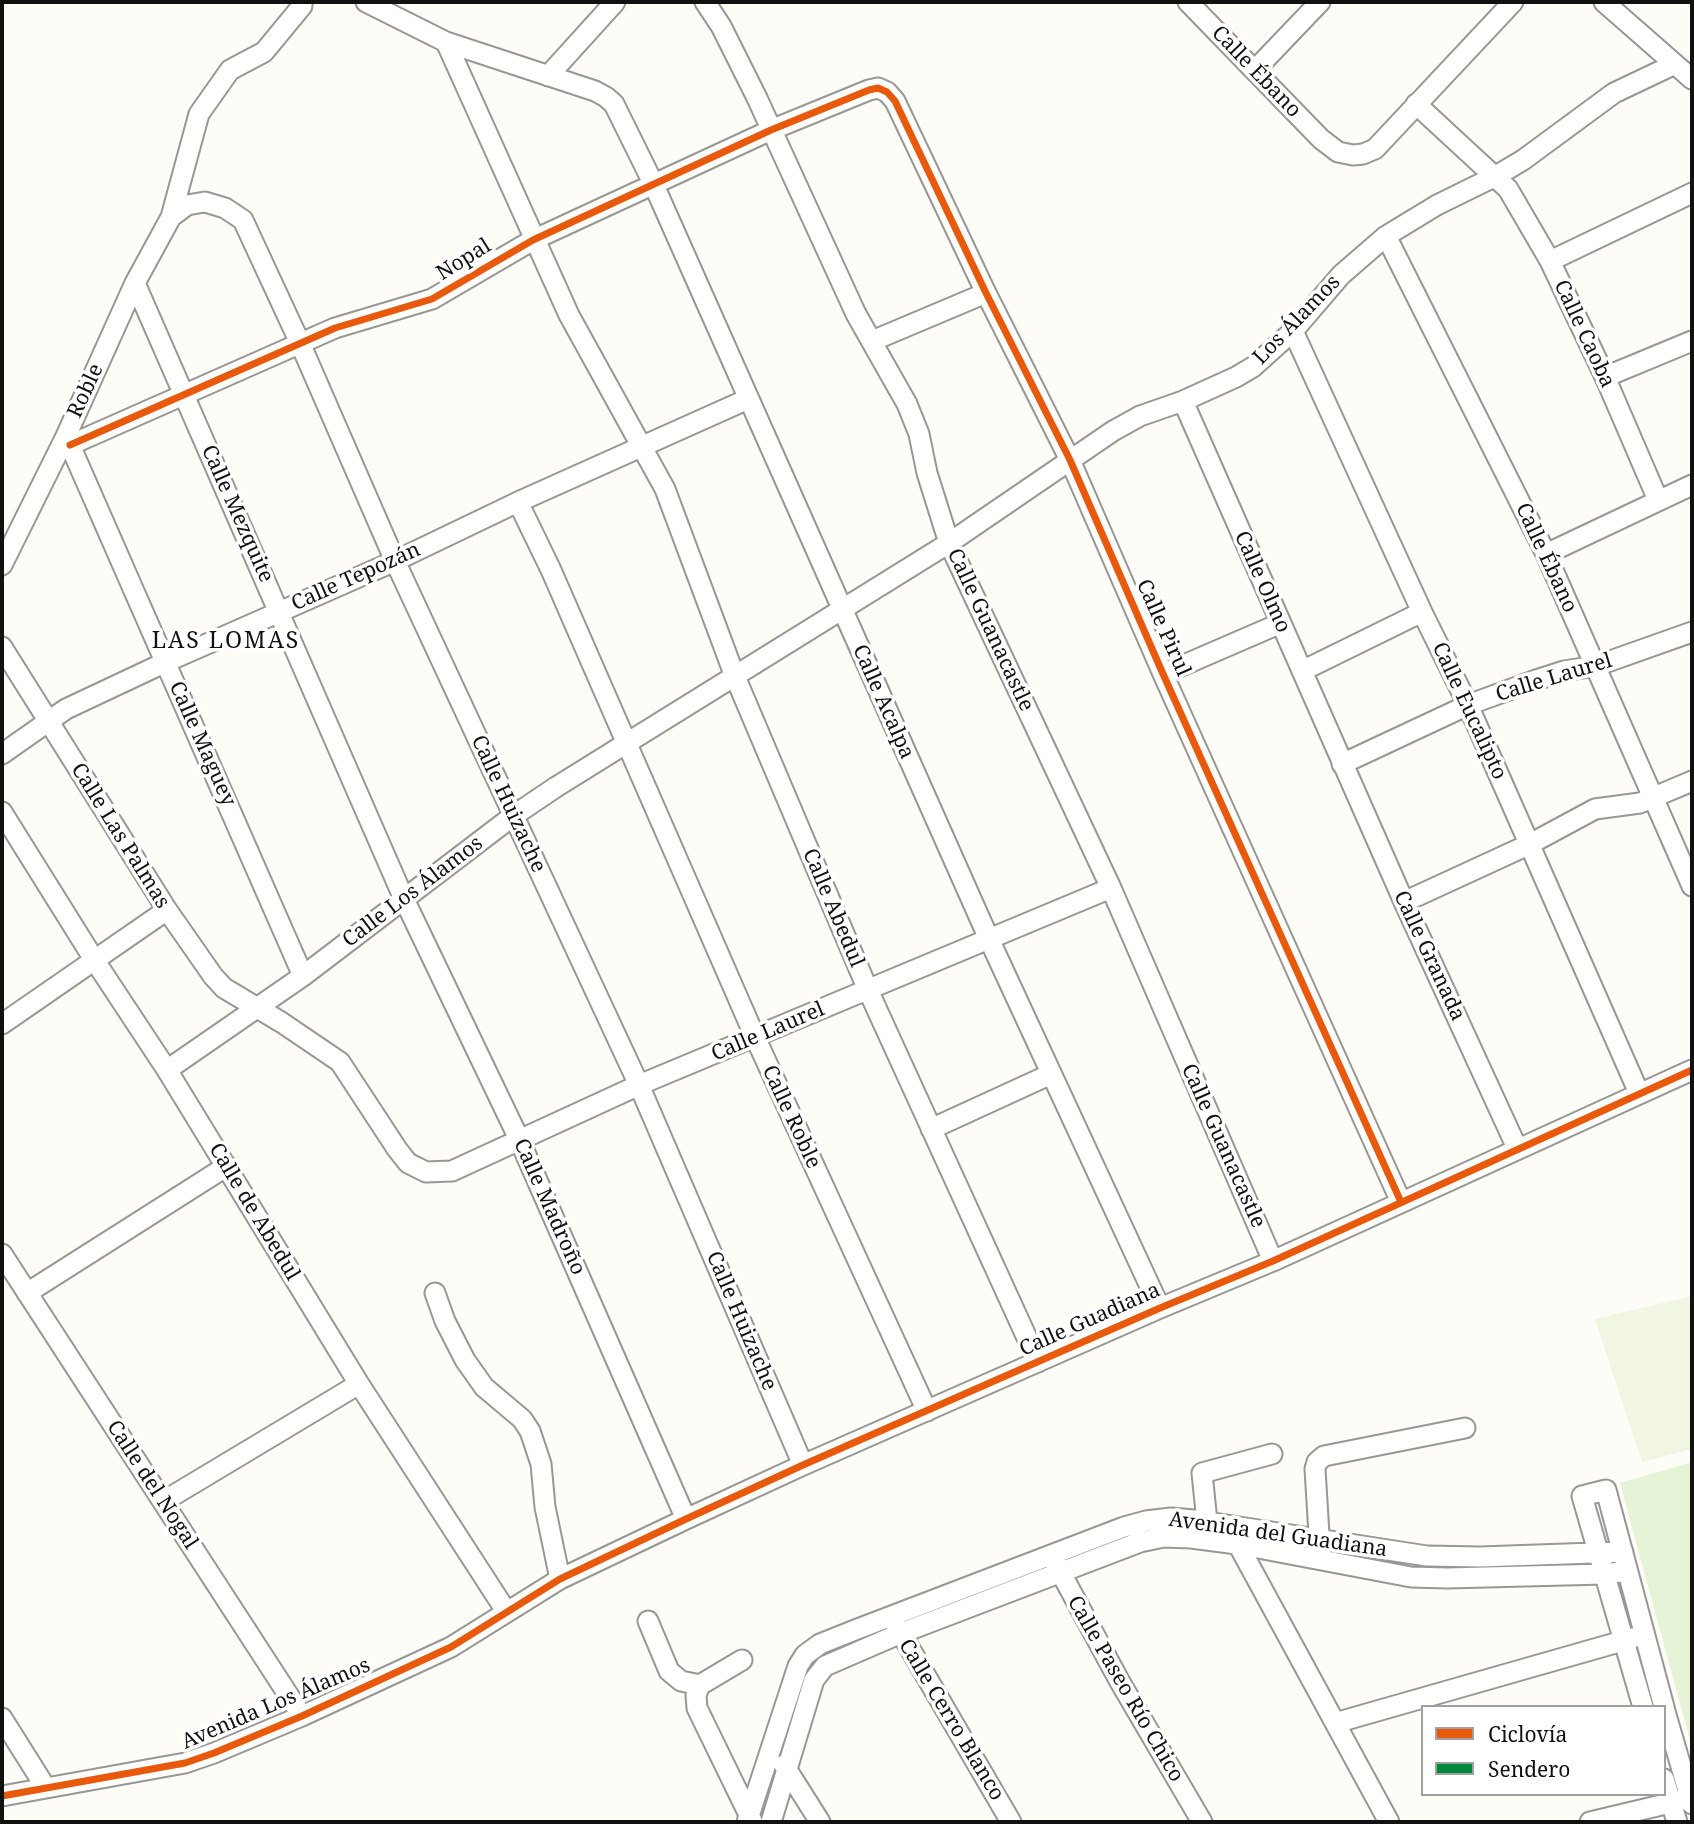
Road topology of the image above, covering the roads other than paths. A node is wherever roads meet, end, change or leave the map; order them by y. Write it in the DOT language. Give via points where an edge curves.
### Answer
graph roads {
  1 [pos="302,2"];
  2 [pos="366,2"];
  3 [pos="615,2"];
  4 [pos="705,2"];
  5 [pos="1188,2"];
  6 [pos="1320,2"];
  7 [pos="1513,2"];
  8 [pos="1604,2"];
  9 [pos="446,42"];
  10 [pos="1675,64"];
  11 [pos="1255,70"];
  12 [pos="548,76"];
  13 [pos="1692,79"];
  14 [pos="869,90"];
  15 [pos="1416,104"];
  16 [pos="771,130"];
  17 [pos="1496,176"];
  18 [pos="653,183"];
  19 [pos="1692,193"];
  20 [pos="171,217"];
  21 [pos="1386,236"];
  22 [pos="533,240"];
  23 [pos="1550,261"];
  24 [pos="135,283"];
  25 [pos="986,293"];
  26 [pos="1293,331"];
  27 [pos="872,341"];
  28 [pos="1692,341"];
  29 [pos="300,343"];
  30 [pos="1605,377"];
  31 [pos="184,393"];
  32 [pos="748,399"];
  33 [pos="1183,401"];
  34 [pos="68,440"];
  35 [pos="641,448"];
  36 [pos="1070,460"];
  37 [pos="1692,485"];
  38 [pos="1658,500"];
  39 [pos="518,502"];
  40 [pos="949,543"];
  41 [pos="1546,554"];
  42 [pos="395,561"];
  43 [pos="2,565"];
  44 [pos="279,611"];
  45 [pos="842,611"];
  46 [pos="1422,612"];
  47 [pos="1280,623"];
  48 [pos="1692,632"];
  49 [pos="2,648"];
  50 [pos="166,662"];
  51 [pos="1596,666"];
  52 [pos="1301,671"];
  53 [pos="734,674"];
  54 [pos="1163,674"];
  55 [pos="1468,705"];
  56 [pos="47,721"];
  57 [pos="625,744"];
  58 [pos="2,754"];
  59 [pos="1342,764"];
  60 [pos="1692,781"];
  61 [pos="1652,799"];
  62 [pos="2,812"];
  63 [pos="513,816"];
  64 [pos="1530,844"];
  65 [pos="1692,886"];
  66 [pos="1111,888"];
  67 [pos="404,899"];
  68 [pos="1404,902"];
  69 [pos="167,910"];
  70 [pos="989,939"];
  71 [pos="95,961"];
  72 [pos="303,976"];
  73 [pos="867,990"];
  74 [pos="256,1007"];
  75 [pos="2,1024"];
  76 [pos="755,1037"];
  77 [pos="167,1070"];
  78 [pos="1692,1070"];
  79 [pos="1051,1074"];
  80 [pos="639,1085"];
  81 [pos="1639,1094"];
  82 [pos="931,1129"];
  83 [pos="519,1139"];
  84 [pos="1517,1148"];
  85 [pos="227,1166"];
  86 [pos="1401,1202"];
  87 [pos="2,1254"];
  88 [pos="1273,1261"];
  89 [pos="27,1293"];
  90 [pos="435,1293"];
  91 [pos="1160,1308"];
  92 [pos="1038,1362"];
  93 [pos="359,1384"];
  94 [pos="927,1411"];
  95 [pos="1465,1428"];
  96 [pos="1272,1454"];
  97 [pos="803,1465"];
  98 [pos="163,1501"];
  99 [pos="686,1519"];
  100 [pos="1207,1521"];
  101 [pos="1227,1524"];
  102 [pos="1237,1544"];
  103 [pos="1320,1550"];
  104 [pos="1599,1552"];
  105 [pos="1051,1555"];
  106 [pos="1625,1561"];
  107 [pos="1060,1574"];
  108 [pos="1605,1574"];
  109 [pos="559,1579"];
  110 [pos="506,1611"];
  111 [pos="648,1621"];
  112 [pos="895,1625"];
  113 [pos="1643,1635"];
  114 [pos="1623,1640"];
  115 [pos="742,1660"];
  116 [pos="700,1685"];
  117 [pos="1642,1705"];
  118 [pos="1663,1705"];
  119 [pos="302,1716"];
  120 [pos="1666,1716"];
  121 [pos="2,1718"];
  122 [pos="1335,1723"];
  123 [pos="771,1748"];
  124 [pos="788,1770"];
  125 [pos="1666,1781"];
  126 [pos="46,1788"];
  127 [pos="2,1796"];
  128 [pos="1685,1801"];
  129 [pos="750,1821"];
  130 [pos="771,1822"];
  131 [pos="820,1822"];
  132 [pos="1012,1822"];
  133 [pos="1202,1822"];
  134 [pos="1389,1822"];
  135 [pos="1590,1822"];
  136 [pos="1677,1822"];
  1 -- 20 [label="street, Roble" via="264,52 230,69 199,114"];
  2 -- 9 [label="street"];
  3 -- 12 [label="street"];
  4 -- 16 [label="street, Calle Guanacastle"];
  5 -- 11 [label="street, Calle Ébano"];
  6 -- 11 [label="street"];
  7 -- 15 [label="street"];
  8 -- 10 [label="street"];
  9 -- 12 [label="street"];
  9 -- 22 [label="street, Calle Abedul"];
  10 -- 13 [label="street"];
  10 -- 17 [label="street, Los Álamos" via="1614,93"];
  11 -- 15 [label="street, Calle Ébano" via="1338,152 1363,154 1375,149"];
  12 -- 18 [label="street, Calle Acalpa" via="614,104"];
  14 -- 16 [label="street, Nopal"];
  14 -- 25 [label="street, Calle Pirul" via="887,92 895,101"];
  15 -- 17 [label="street, Calle Caoba"];
  16 -- 18 [label="street, Nopal"];
  16 -- 27 [label="street, Calle Guanacastle"];
  17 -- 21 [label="street, Los Álamos"];
  17 -- 23 [label="street, Calle Caoba"];
  18 -- 22 [label="street, Nopal"];
  18 -- 32 [label="street, Calle Acalpa"];
  19 -- 23 [label="street"];
  20 -- 24 [label="street, Roble"];
  20 -- 29 [label="street, Calle Huizache" via="187,205 205,202 243,220"];
  21 -- 26 [label="street, Los Álamos" via="1341,275"];
  21 -- 41 [label="street, Calle Ébano"];
  22 -- 29 [label="street, Nopal" via="432,299"];
  22 -- 35 [label="street, Calle Abedul"];
  23 -- 30 [label="street, Calle Caoba"];
  24 -- 31 [label="street, Calle Mezquite"];
  24 -- 34 [label="street, Roble"];
  25 -- 27 [label="street"];
  25 -- 36 [label="street, Calle Pirul"];
  26 -- 33 [label="street, Los Álamos" via="1253,367"];
  26 -- 46 [label="street, Calle Eucalipto"];
  27 -- 40 [label="street, Calle Guanacastle" via="919,434"];
  28 -- 30 [label="street"];
  29 -- 31 [label="street, Nopal"];
  29 -- 42 [label="street, Calle Huizache"];
  30 -- 38 [label="street, Calle Caoba"];
  31 -- 34 [label="street, Nopal"];
  31 -- 44 [label="street, Calle Mezquite"];
  32 -- 35 [label="street, Calle Tepozán"];
  32 -- 45 [label="street, Calle Acalpa"];
  33 -- 36 [label="street, Los Álamos" via="1140,416"];
  33 -- 47 [label="street, Calle Olmo"];
  34 -- 43 [label="street, Roble"];
  34 -- 50 [label="street, Calle Maguey"];
  35 -- 39 [label="street, Calle Tepozán"];
  35 -- 53 [label="street, Calle Abedul" via="670,500"];
  36 -- 40 [label="street, Los Álamos"];
  36 -- 54 [label="street, Calle Pirul"];
  37 -- 38 [label="street"];
  38 -- 41 [label="street"];
  39 -- 42 [label="street, Calle Tepozán"];
  39 -- 57 [label="street, Calle Roble"];
  40 -- 45 [label="street, Los Álamos"];
  40 -- 66 [label="street, Calle Guanacastle"];
  41 -- 51 [label="street, Calle Ébano"];
  42 -- 44 [label="street, Calle Tepozán"];
  42 -- 63 [label="street, Calle Huizache"];
  44 -- 50 [label="street, Calle Tepozán"];
  44 -- 67 [label="street, Calle Mezquite"];
  45 -- 53 [label="street, Calle Los Álamos"];
  45 -- 70 [label="street, Calle Acalpa"];
  46 -- 52 [label="street"];
  46 -- 55 [label="street, Calle Eucalipto"];
  47 -- 52 [label="street, Calle Olmo"];
  47 -- 54 [label="street"];
  48 -- 51 [label="street, Calle Laurel"];
  49 -- 56 [label="street, Calle Las Palmas"];
  50 -- 56 [label="street, Calle Tepozán"];
  50 -- 72 [label="street, Calle Maguey"];
  51 -- 55 [label="street, Calle Laurel" via="1564,671"];
  51 -- 61 [label="street, Calle Ébano"];
  52 -- 59 [label="street, Calle Olmo"];
  53 -- 57 [label="street, Calle Los Álamos"];
  53 -- 73 [label="street, Calle Abedul"];
  54 -- 86 [label="street, Calle Pirul"];
  55 -- 59 [label="street, Calle Laurel"];
  55 -- 64 [label="street, Calle Eucalipto"];
  56 -- 58 [label="street, Calle Tepozán"];
  56 -- 69 [label="street, Calle Las Palmas"];
  57 -- 63 [label="street, Calle Los Álamos"];
  57 -- 76 [label="street, Calle Roble"];
  59 -- 68 [label="street, Calle Granada"];
  60 -- 61 [label="street"];
  61 -- 64 [label="street" via="1595,809"];
  61 -- 65 [label="street, Calle Ébano"];
  62 -- 71 [label="street, Calle de Abedul"];
  63 -- 67 [label="street, Calle Los Álamos"];
  63 -- 80 [label="street, Calle Huizache"];
  64 -- 68 [label="street"];
  64 -- 81 [label="street, Calle Eucalipto"];
  66 -- 70 [label="street, Calle Laurel"];
  66 -- 88 [label="street, Calle Guanacastle"];
  67 -- 72 [label="street, Calle Los Álamos"];
  67 -- 83 [label="street, Calle Madroño"];
  68 -- 84 [label="street, Calle Granada"];
  69 -- 71 [label="street"];
  69 -- 74 [label="street, Calle Las Palmas" via="213,976"];
  70 -- 73 [label="street, Calle Laurel"];
  70 -- 79 [label="street, Calle Acalpa"];
  71 -- 75 [label="street"];
  71 -- 77 [label="street, Calle de Abedul"];
  72 -- 74 [label="street, Calle Los Álamos"];
  73 -- 76 [label="street, Calle Laurel"];
  73 -- 82 [label="street, Calle Abedul"];
  74 -- 77 [label="street, Calle Los Álamos"];
  74 -- 83 [label="street, Calle Laurel" via="340,1062 408,1163 426,1172 452,1171"];
  76 -- 80 [label="street, Calle Laurel"];
  76 -- 94 [label="street, Calle Roble"];
  77 -- 85 [label="street, Calle de Abedul"];
  78 -- 81 [label="street, Calle Guadiana"];
  79 -- 82 [label="street"];
  79 -- 91 [label="street, Calle Acalpa"];
  80 -- 83 [label="street, Calle Laurel"];
  80 -- 97 [label="street, Calle Huizache"];
  81 -- 84 [label="street, Calle Guadiana"];
  82 -- 92 [label="street, Calle Abedul"];
  83 -- 99 [label="street, Calle Madroño"];
  84 -- 86 [label="street, Calle Guadiana"];
  85 -- 89 [label="street"];
  85 -- 93 [label="street, Calle de Abedul"];
  86 -- 88 [label="street, Calle Guadiana"];
  87 -- 89 [label="street, Calle del Nogal"];
  88 -- 91 [label="street, Calle Guadiana"];
  89 -- 98 [label="street, Calle del Nogal"];
  90 -- 109 [label="street" via="465,1360 484,1387 530,1431 541,1464"];
  91 -- 92 [label="street, Calle Guadiana"];
  92 -- 94 [label="street, Calle Guadiana"];
  93 -- 98 [label="street"];
  93 -- 110 [label="street, Calle de Abedul"];
  94 -- 97 [label="street, Calle Guadiana"];
  95 -- 103 [label="street" via="1324,1455 1315,1469"];
  96 -- 100 [label="street" via="1202,1473"];
  97 -- 99 [label="street, Calle Guadiana"];
  98 -- 119 [label="street, Calle del Nogal"];
  99 -- 109 [label="street, Calle Guadiana"];
  100 -- 101 [label="street, Avenida del Guadiana"];
  100 -- 105 [label="street, Avenida del Guadiana" via="1146,1521"];
  101 -- 102 [label="street"];
  101 -- 103 [label="street, Avenida del Guadiana"];
  102 -- 103 [label="street, Avenida del Guadiana"];
  102 -- 107 [label="street, Avenida del Guadiana" via="1164,1537"];
  102 -- 122 [label="street"];
  103 -- 104 [label="street, Avenida del Guadiana" via="1480,1557"];
  103 -- 108 [label="street, Avenida del Guadiana" via="1411,1577"];
  104 -- 106 [label="street, Avenida del Guadiana"];
  104 -- 106 [label="street" via="1582,1496 1606,1490"];
  104 -- 108 [label="street"];
  105 -- 107 [label="street, Calle Paseo Río Chico"];
  105 -- 112 [label="street, Avenida del Guadiana"];
  106 -- 108 [label="street, Avenida del Guadiana"];
  106 -- 113 [label="street"];
  107 -- 112 [label="street, Avenida del Guadiana"];
  107 -- 133 [label="street, Calle Paseo Río Chico"];
  108 -- 114 [label="street"];
  109 -- 110 [label="street, Calle Guadiana"];
  110 -- 119 [label="street, Avenida Los Álamos" via="451,1647"];
  111 -- 116 [label="street" via="668,1671 681,1681"];
  112 -- 123 [label="street, Avenida del Guadiana" via="820,1644 805,1655"];
  112 -- 124 [label="street, Avenida del Guadiana" via="832,1662 814,1680"];
  112 -- 132 [label="street, Calle Cerro Blanco"];
  113 -- 114 [label="street"];
  113 -- 118 [label="street"];
  114 -- 117 [label="street"];
  114 -- 122 [label="street"];
  115 -- 116 [label="street"];
  116 -- 129 [label="street" via="697,1707"];
  119 -- 126 [label="street, Avenida Los Álamos" via="185,1763"];
  120 -- 128 [label="street"];
  121 -- 126 [label="street"];
  122 -- 134 [label="street"];
  123 -- 124 [label="street"];
  123 -- 129 [label="street"];
  124 -- 130 [label="street"];
  124 -- 131 [label="street"];
  125 -- 128 [label="street"];
  126 -- 127 [label="street, Avenida Los Álamos"];
  128 -- 135 [label="street"];
  128 -- 136 [label="street"];
}
